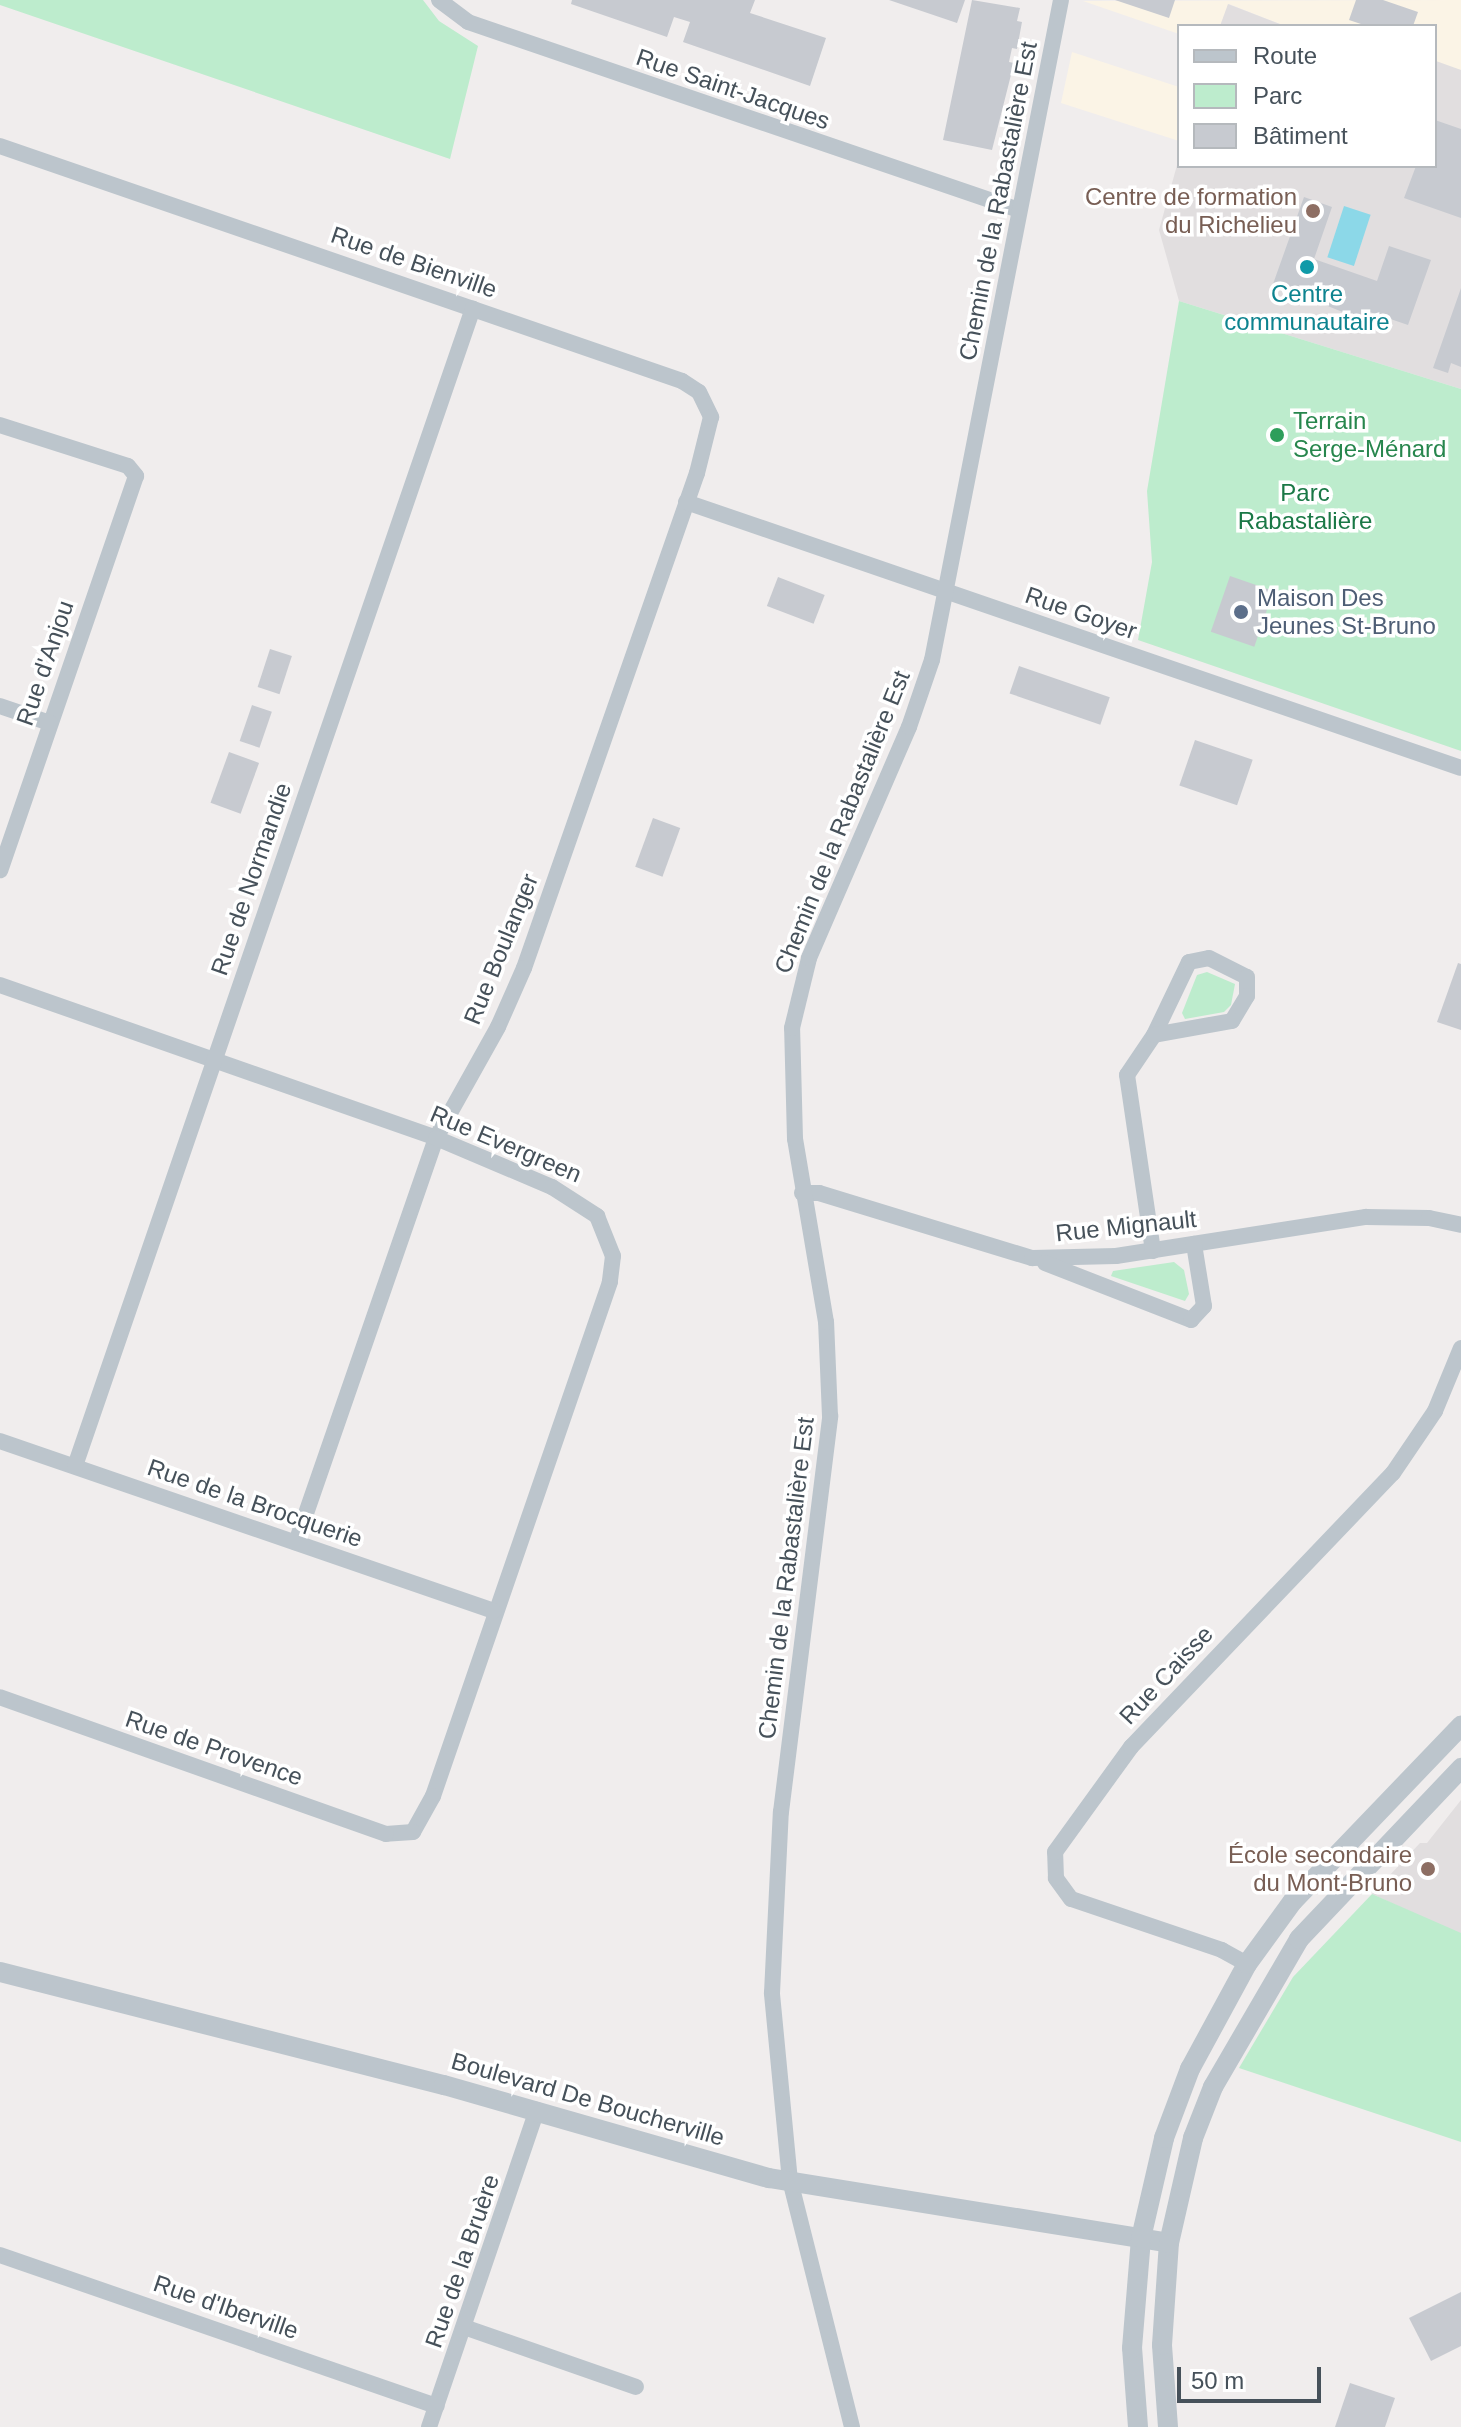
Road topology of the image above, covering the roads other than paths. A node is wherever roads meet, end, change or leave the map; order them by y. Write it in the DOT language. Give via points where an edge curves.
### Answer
graph roads {
  1 [pos="439,0"];
  2 [pos="1061,0"];
  3 [pos="0,146"];
  4 [pos="1019,210"];
  5 [pos="473,308"];
  6 [pos="0,425"];
  7 [pos="686,502"];
  8 [pos="946,592"];
  9 [pos="0,706"];
  10 [pos="50,723"];
  11 [pos="1461,768"];
  12 [pos="0,870"];
  13 [pos="0,985"];
  14 [pos="1154,1035"];
  15 [pos="215,1060"];
  16 [pos="436,1138"];
  17 [pos="802,1193"];
  18 [pos="1461,1225"];
  19 [pos="1194,1244"];
  20 [pos="1153,1251"];
  21 [pos="1032,1258"];
  22 [pos="1461,1348"];
  23 [pos="0,1441"];
  24 [pos="75,1466"];
  25 [pos="296,1542"];
  26 [pos="494,1611"];
  27 [pos="0,1697"];
  28 [pos="1461,1726"];
  29 [pos="1461,1768"];
  30 [pos="413,1832"];
  31 [pos="1247,1964"];
  32 [pos="0,1972"];
  33 [pos="537,2110"];
  34 [pos="790,2181"];
  35 [pos="1141,2238"];
  36 [pos="1169,2243"];
  37 [pos="0,2255"];
  38 [pos="464,2327"];
  39 [pos="636,2387"];
  40 [pos="437,2406"];
  41 [pos="429,2427"];
  42 [pos="852,2427"];
  43 [pos="1138,2427"];
  44 [pos="1168,2427"];
  1 -- 4 [label="street, Rue Saint-Jacques" via="468,22"];
  2 -- 4 [label="street, Chemin de la Rabastalière Est"];
  3 -- 5 [label="street, Rue de Bienville"];
  4 -- 8 [label="street, Chemin de la Rabastalière Est"];
  5 -- 7 [label="street, Rue de Bienville" via="682,381 699,392 709,410 711,430"];
  5 -- 15 [label="street, Rue de Normandie"];
  6 -- 10 [label="street, Rue d'Anjou" via="135,473"];
  7 -- 8 [label="street, Rue Goyer"];
  7 -- 16 [label="street, Rue Boulanger" via="524,968 498,1027"];
  8 -- 11 [label="street, Rue Goyer"];
  8 -- 17 [label="street, Chemin de la Rabastalière Est" via="918,704 821,928 798,996 791,1075"];
  9 -- 10 [label="street"];
  10 -- 12 [label="street, Rue d'Anjou"];
  13 -- 15 [label="street, Rue Evergreen"];
  14 -- 14 [label="street" via="1232,1021 1247,996 1247,977 1209,958 1192,959"];
  14 -- 20 [label="street" via="1132,1062 1125,1087"];
  15 -- 16 [label="street, Rue Evergreen"];
  15 -- 24 [label="street, Rue de Normandie"];
  16 -- 25 [label="street, Rue Boulanger"];
  16 -- 26 [label="street, Rue Evergreen" via="584,1204 603,1223 613,1256 607,1289"];
  17 -- 21 [label="street, Rue Mignault" via="819,1193"];
  17 -- 34 [label="street, Chemin de la Rabastalière Est" via="826,1322 831,1398 773,1905 774,2029"];
  18 -- 19 [label="street, Rue Mignault" via="1429,1218 1366,1217"];
  19 -- 20 [label="street, Rue Mignault"];
  19 -- 21 [label="street" via="1204,1306 1191,1320"];
  20 -- 21 [label="street, Rue Mignault" via="1085,1259"];
  22 -- 31 [label="street, Rue Caisse" via="1435,1411 1399,1466 1131,1747 1055,1852 1056,1878 1071,1899 1222,1950"];
  23 -- 24 [label="street, Rue de la Brocquerie"];
  24 -- 25 [label="street, Rue de la Brocquerie"];
  25 -- 26 [label="street, Rue de la Brocquerie"];
  26 -- 30 [label="street, Rue Evergreen" via="433,1796"];
  27 -- 30 [label="street, Rue de Provence" via="386,1834"];
  28 -- 31 [label="street" via="1319,1872"];
  29 -- 36 [label="street" via="1337,1894 1278,1969 1205,2105"];
  31 -- 35 [label="street" via="1175,2104"];
  32 -- 33 [label="street, Boulevard De Boucherville"];
  33 -- 34 [label="street, Boulevard De Boucherville"];
  33 -- 38 [label="street, Rue de la Bruère"];
  34 -- 35 [label="street, Boulevard De Boucherville"];
  34 -- 42 [label="street, Chemin de la Rabastalière Est"];
  35 -- 36 [label="street, Boulevard De Boucherville"];
  35 -- 43 [label="street" via="1132,2348"];
  36 -- 44 [label="street" via="1162,2345"];
  37 -- 40 [label="street, Rue d'Iberville"];
  38 -- 39 [label="street"];
  38 -- 40 [label="street, Rue de la Bruère"];
  40 -- 41 [label="street, Rue de la Bruère"];
}
